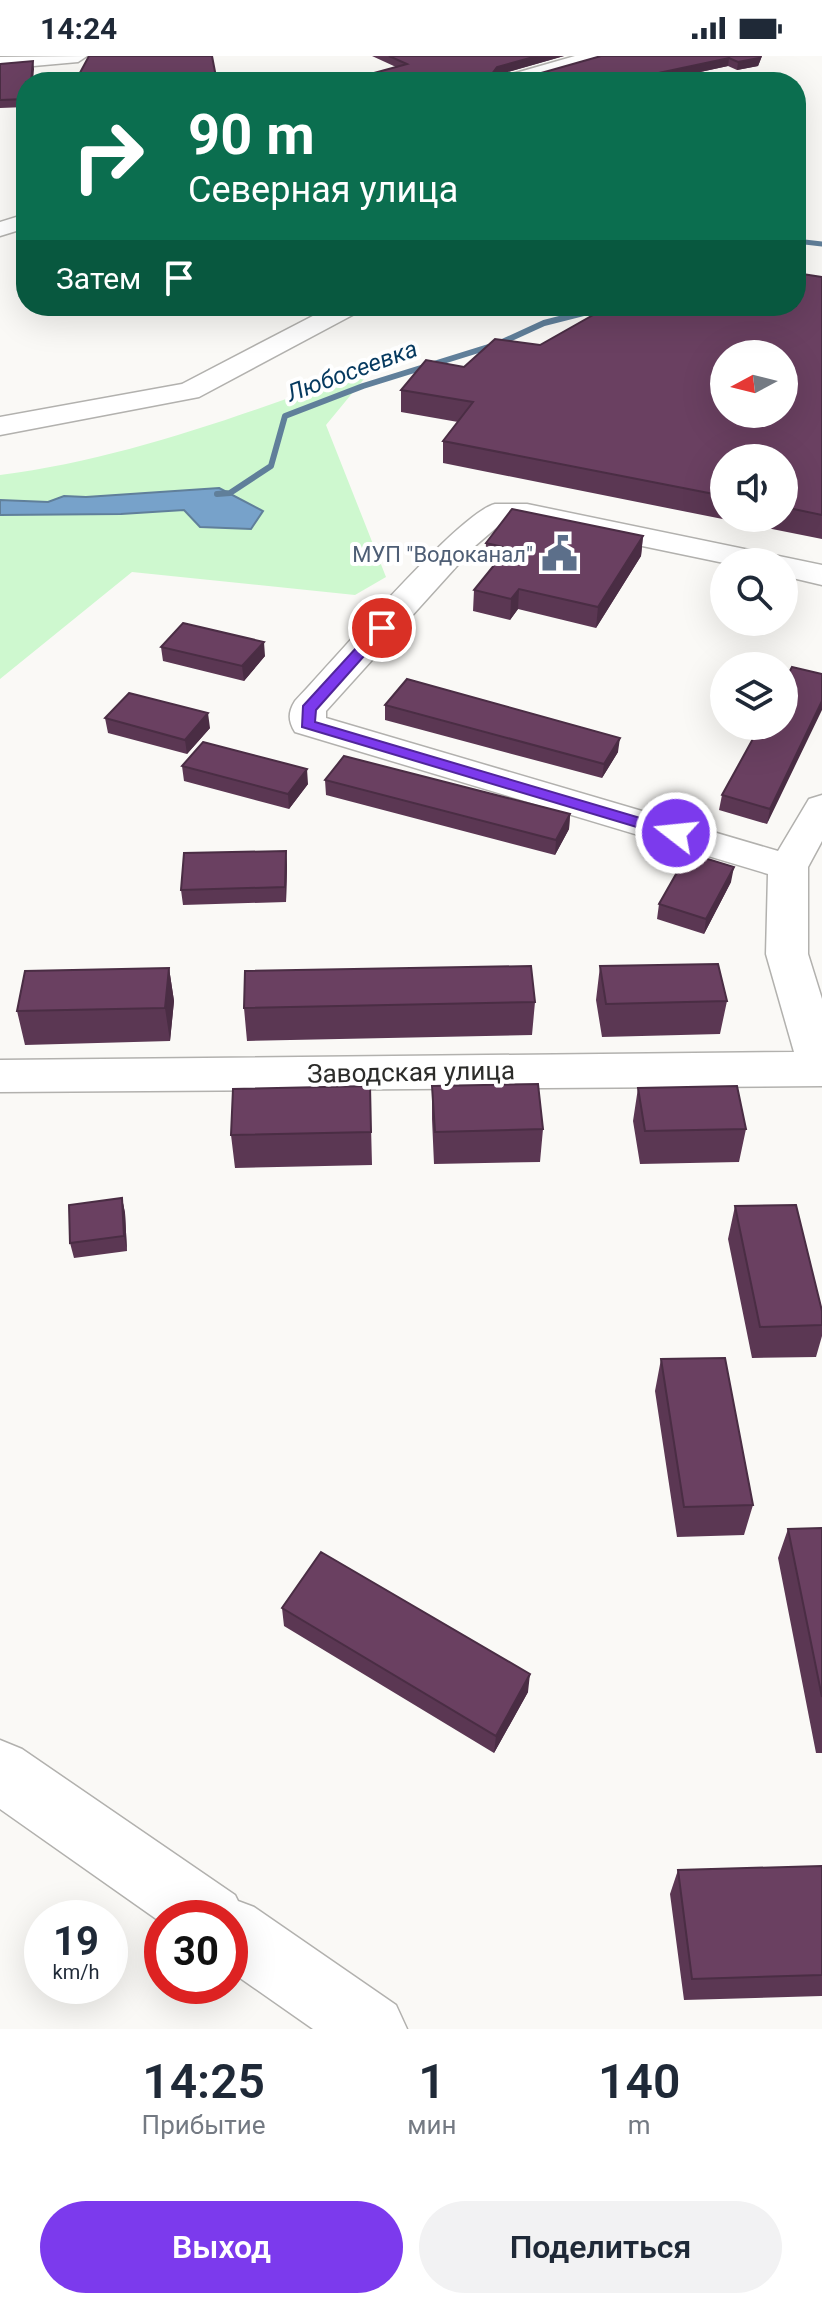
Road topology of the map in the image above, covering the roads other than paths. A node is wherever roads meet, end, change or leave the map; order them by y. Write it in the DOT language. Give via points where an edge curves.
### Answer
graph roads {
  1 [pos="78,56"];
  2 [pos="596,56"];
  3 [pos="500,60"];
  4 [pos="0,63"];
  5 [pos="533,72"];
  6 [pos="540,72"];
  7 [pos="333,316"];
  8 [pos="0,426"];
  9 [pos="710,551"];
  10 [pos="798,569"];
  11 [pos="822,575"];
  12 [pos="822,807"];
  13 [pos="788,867"];
  14 [pos="822,1069"];
  15 [pos="0,1076"];
  16 [pos="0,1771"];
  17 [pos="186,1900"];
  18 [pos="248,1943"];
  19 [pos="372,2029"];
  1 -- 4 [label="street"];
  2 -- 6 [label="street"];
  3 -- 5 [label="street"];
  7 -- 8 [label="street" via="189,391"];
  9 -- 13 [label="street" via="527,513 495,513 464,539 308,709 308,724"];
  10 -- 11 [label="street"];
  12 -- 13 [label="street"];
  13 -- 14 [label="street" via="787,954"];
  14 -- 15 [label="street, Заводская улица"];
  16 -- 17 [label="street"];
  18 -- 19 [label="street"];
}
